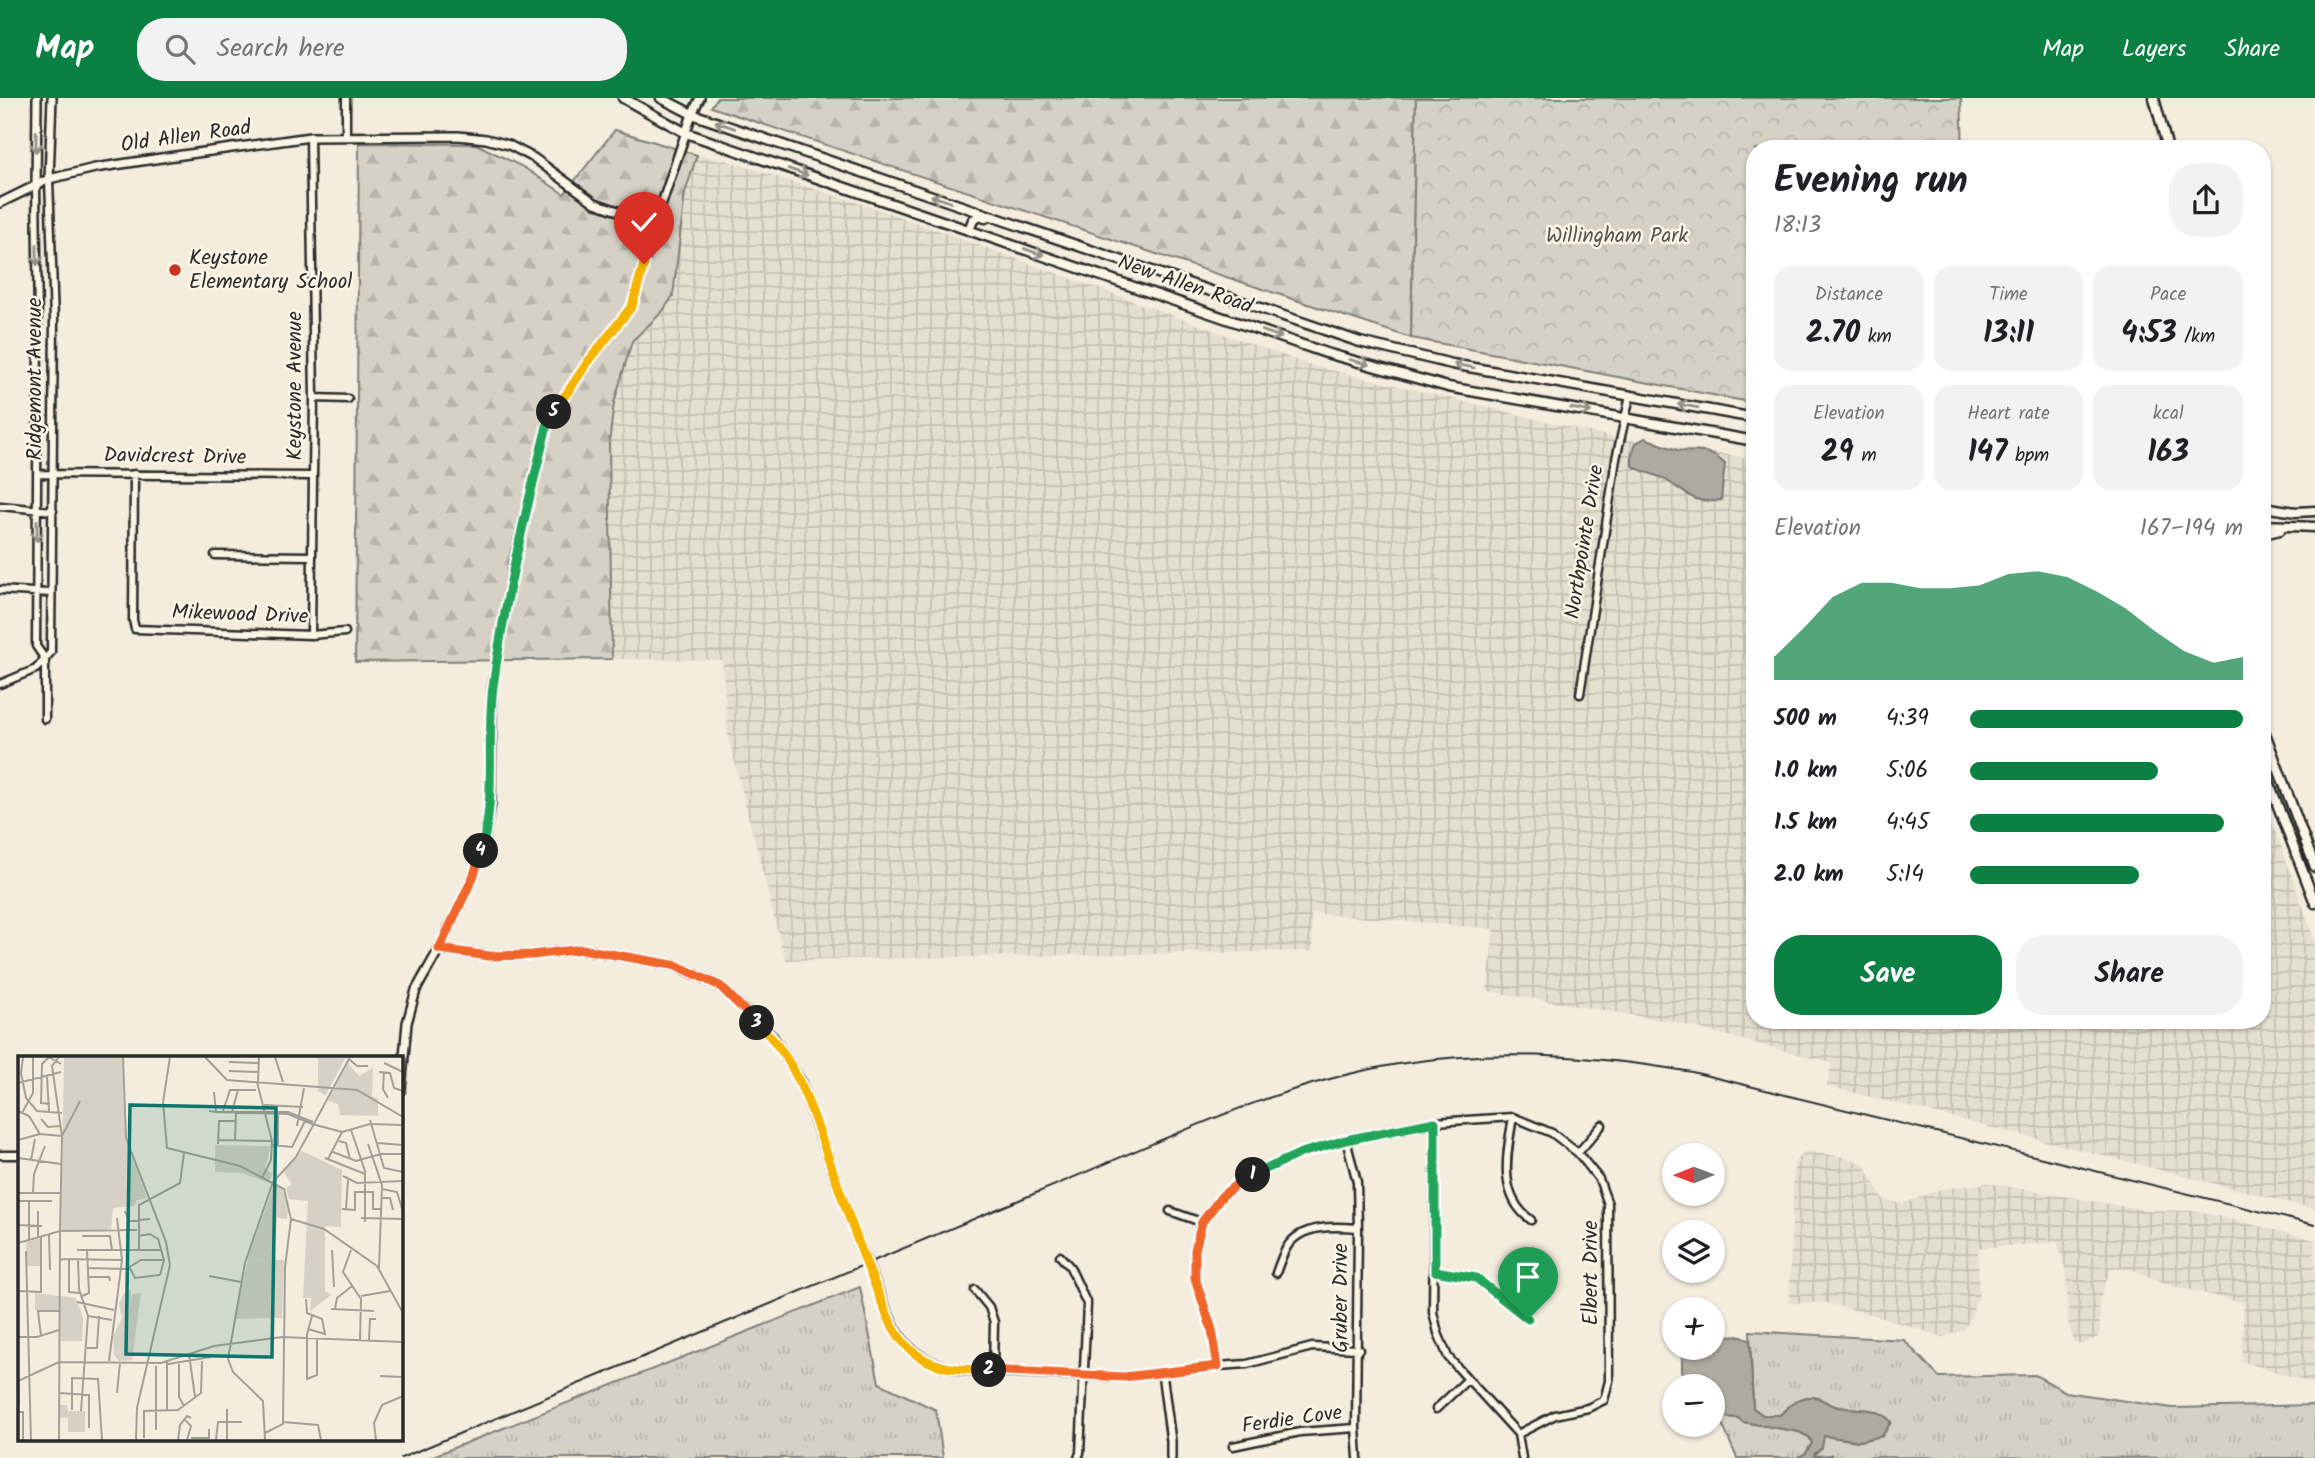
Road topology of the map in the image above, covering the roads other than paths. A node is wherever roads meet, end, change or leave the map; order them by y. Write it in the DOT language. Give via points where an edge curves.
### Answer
graph roads {
  1 [pos="37,98"];
  2 [pos="52,98"];
  3 [pos="346,98"];
  4 [pos="623,98"];
  5 [pos="661,98"];
  6 [pos="700,98"];
  7 [pos="2154,98"];
  8 [pos="692,114"];
  9 [pos="686,133"];
  10 [pos="346,135"];
  11 [pos="310,137"];
  12 [pos="2166,140"];
  13 [pos="49,179"];
  14 [pos="36,187"];
  15 [pos="0,203"];
  16 [pos="1005,221"];
  17 [pos="655,224"];
  18 [pos="969,230"];
  19 [pos="1630,396"];
  20 [pos="314,398"];
  21 [pos="348,399"];
  22 [pos="1746,416"];
  23 [pos="1624,418"];
  24 [pos="1746,439"];
  25 [pos="38,474"];
  26 [pos="52,474"];
  27 [pos="134,474"];
  28 [pos="313,476"];
  29 [pos="0,506"];
  30 [pos="2271,508"];
  31 [pos="38,509"];
  32 [pos="53,511"];
  33 [pos="2315,511"];
  34 [pos="2271,526"];
  35 [pos="2290,527"];
  36 [pos="2315,527"];
  37 [pos="2271,532"];
  38 [pos="215,555"];
  39 [pos="312,556"];
  40 [pos="0,590"];
  41 [pos="37,593"];
  42 [pos="50,593"];
  43 [pos="345,632"];
  44 [pos="312,635"];
  45 [pos="45,659"];
  46 [pos="0,684"];
  47 [pos="1580,694"];
  48 [pos="45,719"];
  49 [pos="2271,749"];
  50 [pos="2271,788"];
  51 [pos="2315,866"];
  52 [pos="2303,870"];
  53 [pos="2315,903"];
  54 [pos="439,949"];
  55 [pos="402,1079"];
  56 [pos="1513,1117"];
  57 [pos="1435,1122"];
  58 [pos="1602,1125"];
  59 [pos="1346,1140"];
  60 [pos="1578,1153"];
  61 [pos="0,1155"];
  62 [pos="18,1155"];
  63 [pos="1171,1211"];
  64 [pos="1531,1220"];
  65 [pos="1202,1222"];
  66 [pos="1359,1228"];
  67 [pos="1060,1256"];
  68 [pos="1435,1271"];
  69 [pos="1276,1273"];
  70 [pos="975,1290"];
  71 [pos="1528,1319"];
  72 [pos="1359,1349"];
  73 [pos="1218,1366"];
  74 [pos="993,1370"];
  75 [pos="1162,1373"];
  76 [pos="1086,1374"];
  77 [pos="1466,1380"];
  78 [pos="1436,1409"];
  79 [pos="1356,1428"];
  80 [pos="1518,1434"];
  81 [pos="1233,1446"];
  82 [pos="1077,1458"];
  83 [pos="1171,1458"];
  84 [pos="1358,1458"];
  85 [pos="1522,1458"];
  1 -- 14 [label="street, Ridgemont Avenue, one-way"];
  2 -- 13 [label="street, Ridgemont Avenue"];
  3 -- 10 [label="street"];
  4 -- 9 [label="main road, New Allen Road"];
  5 -- 8 [label="main road, New Allen Road"];
  6 -- 8 [label="street"];
  7 -- 12 [label="main road"];
  8 -- 9 [label="street"];
  16 -- 8 [label="main road, New Allen Road, one-way"];
  9 -- 17 [label="street"];
  9 -- 18 [label="main road, New Allen Road, one-way"];
  10 -- 11 [label="street, Old Allen Road"];
  10 -- 17 [label="street, Old Allen Road" via="486,139 509,145 595,203"];
  11 -- 13 [label="street, Old Allen Road" via="95,168"];
  11 -- 20 [label="street, Keystone Avenue"];
  13 -- 14 [label="street, Old Allen Road"];
  13 -- 26 [label="street, Ridgemont Avenue" via="54,320"];
  14 -- 15 [label="street, Old Allen Road"];
  14 -- 25 [label="street, Ridgemont Avenue, one-way"];
  16 -- 18 [label="main road" via="980,216 972,220"];
  19 -- 16 [label="main road, New Allen Road, one-way" via="1452,364 1360,342"];
  17 -- 54 [label="street" via="632,306 548,422 514,561 492,690 491,804 484,842 474,875"];
  18 -- 23 [label="main road, New Allen Road, one-way" via="1326,353 1448,387"];
  22 -- 19 [label="main road, New Allen Road, one-way"];
  19 -- 23 [label="street, Northpointe Drive"];
  20 -- 21 [label="street"];
  20 -- 28 [label="street, Keystone Avenue"];
  23 -- 24 [label="main road, New Allen Road"];
  23 -- 47 [label="street, Northpointe Drive"];
  25 -- 26 [label="street, Davidcrest Drive"];
  25 -- 31 [label="street, Ridgemont Avenue"];
  26 -- 27 [label="street, Davidcrest Drive"];
  26 -- 32 [label="street, Ridgemont Avenue"];
  27 -- 28 [label="street, Davidcrest Drive"];
  27 -- 44 [label="street, Mikewood Drive" via="135,629"];
  28 -- 39 [label="street, Keystone Avenue"];
  29 -- 31 [label="street"];
  30 -- 33 [label="main road"];
  31 -- 32 [label="street"];
  31 -- 41 [label="street, Ridgemont Avenue, one-way"];
  32 -- 42 [label="street, Ridgemont Avenue"];
  34 -- 35 [label="main road"];
  35 -- 36 [label="main road"];
  35 -- 37 [label="main road"];
  38 -- 39 [label="street"];
  39 -- 44 [label="street, Keystone Avenue"];
  40 -- 41 [label="street"];
  41 -- 42 [label="street"];
  41 -- 45 [label="street, Ridgemont Avenue" via="36,646"];
  42 -- 45 [label="street, Ridgemont Avenue" via="51,652"];
  43 -- 44 [label="street, Mikewood Drive"];
  45 -- 46 [label="street" via="36,669"];
  45 -- 48 [label="street, Ridgemont Avenue"];
  49 -- 51 [label="main road"];
  50 -- 52 [label="main road"];
  51 -- 52 [label="street"];
  52 -- 53 [label="main road"];
  54 -- 55 [label="street" via="416,990 407,1023"];
  54 -- 74 [label="street, bridge" via="489,956 582,949 678,966 720,986 773,1037 800,1080 857,1239 902,1342 943,1367"];
  56 -- 57 [label="street"];
  56 -- 60 [label="street, Elbert Drive" via="1552,1133"];
  56 -- 64 [label="street" via="1506,1154 1507,1187 1519,1212"];
  57 -- 59 [label="street"];
  57 -- 68 [label="street"];
  58 -- 60 [label="street"];
  59 -- 65 [label="street" via="1301,1153 1242,1180"];
  59 -- 66 [label="street, Gruber Drive" via="1356,1182"];
  60 -- 80 [label="street, Elbert Drive" via="1600,1179 1608,1204 1609,1381 1604,1400 1555,1415"];
  61 -- 62 [label="street"];
  63 -- 65 [label="street"];
  65 -- 73 [label="street" via="1195,1278"];
  66 -- 69 [label="street" via="1305,1231 1287,1245"];
  66 -- 72 [label="street, Gruber Drive"];
  67 -- 76 [label="street" via="1087,1304"];
  68 -- 71 [label="street" via="1476,1278"];
  68 -- 77 [label="street" via="1433,1312 1438,1334"];
  70 -- 74 [label="street" via="994,1322"];
  72 -- 73 [label="street" via="1312,1347 1247,1364"];
  72 -- 79 [label="street, Gruber Drive"];
  73 -- 75 [label="street"];
  74 -- 76 [label="street"];
  75 -- 76 [label="street"];
  75 -- 83 [label="street"];
  76 -- 82 [label="street"];
  77 -- 78 [label="street"];
  77 -- 80 [label="street"];
  79 -- 81 [label="street, Ferdie Cove" via="1300,1432"];
  79 -- 84 [label="street, Gruber Drive"];
  80 -- 85 [label="street"];
}
